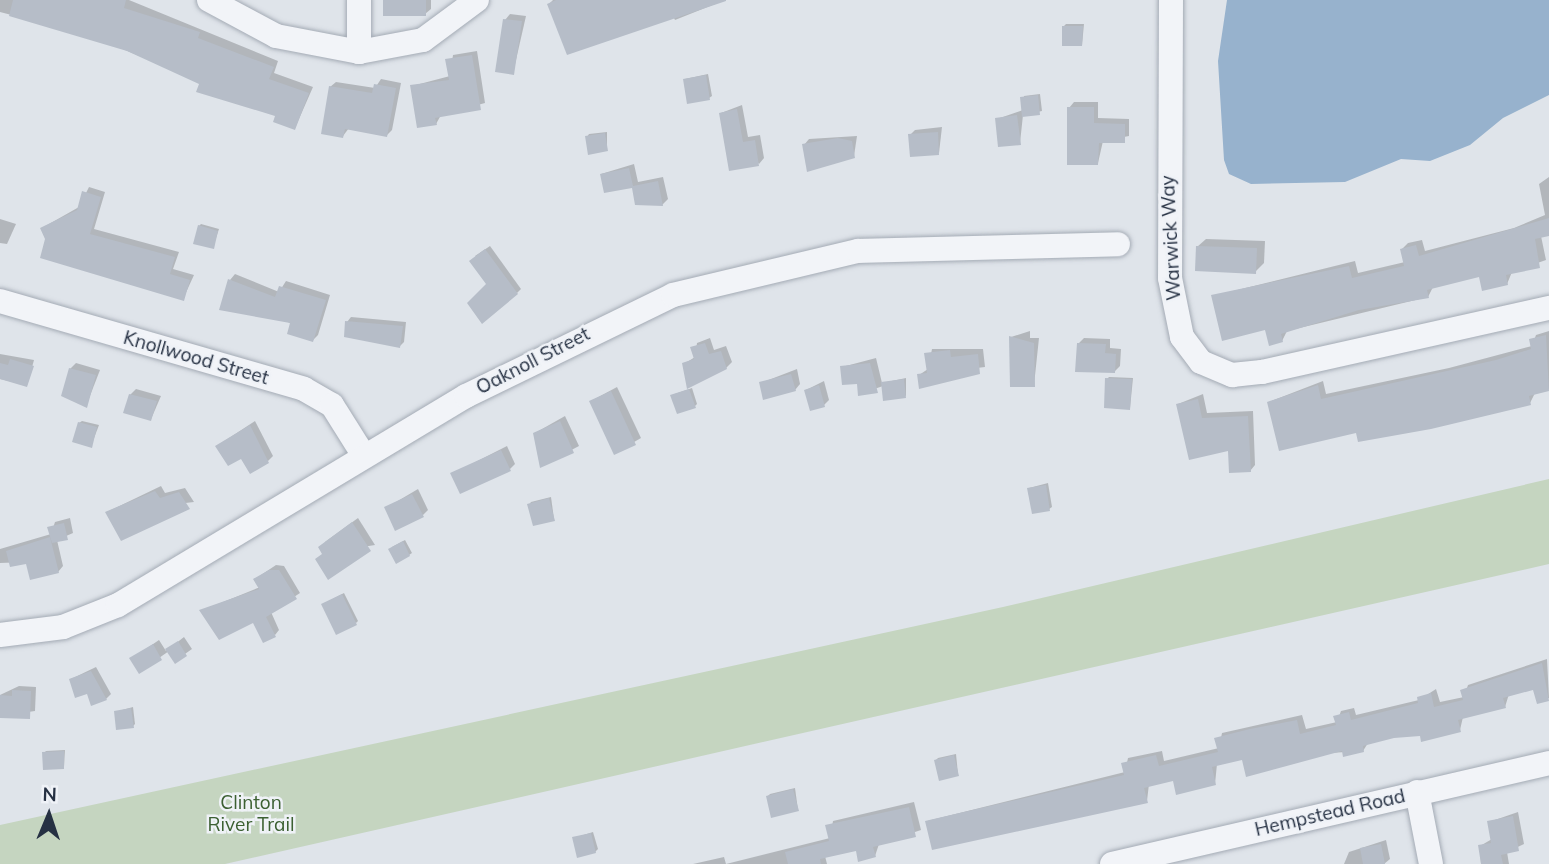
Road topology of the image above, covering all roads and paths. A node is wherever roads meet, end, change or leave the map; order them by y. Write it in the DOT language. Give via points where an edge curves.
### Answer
graph roads {
  1 [pos="209,0"];
  2 [pos="359,0"];
  3 [pos="477,0"];
  4 [pos="1171,0"];
  5 [pos="359,52"];
  6 [pos="1118,244"];
  7 [pos="0,301"];
  8 [pos="1549,308"];
  9 [pos="364,456"];
  10 [pos="0,635"];
  11 [pos="1549,763"];
  12 [pos="1417,792"];
  13 [pos="1112,864"];
  14 [pos="1431,864"];
  1 -- 5 [label="street" via="276,36"];
  2 -- 5 [label="street"];
  3 -- 5 [label="street" via="423,40"];
  4 -- 8 [label="street, Warwick Way" via="1170,278 1182,337 1201,362 1231,374 1262,372"];
  6 -- 9 [label="street, Oaknoll Street" via="900,247 738,275 673,295 552,349"];
  7 -- 9 [label="street, Knollwood Street" via="304,389 332,405"];
  9 -- 10 [label="street, Oaknoll Street" via="118,605 62,627"];
  11 -- 12 [label="street, Hempstead Road"];
  12 -- 13 [label="street, Hempstead Road"];
  12 -- 14 [label="street"];
}
